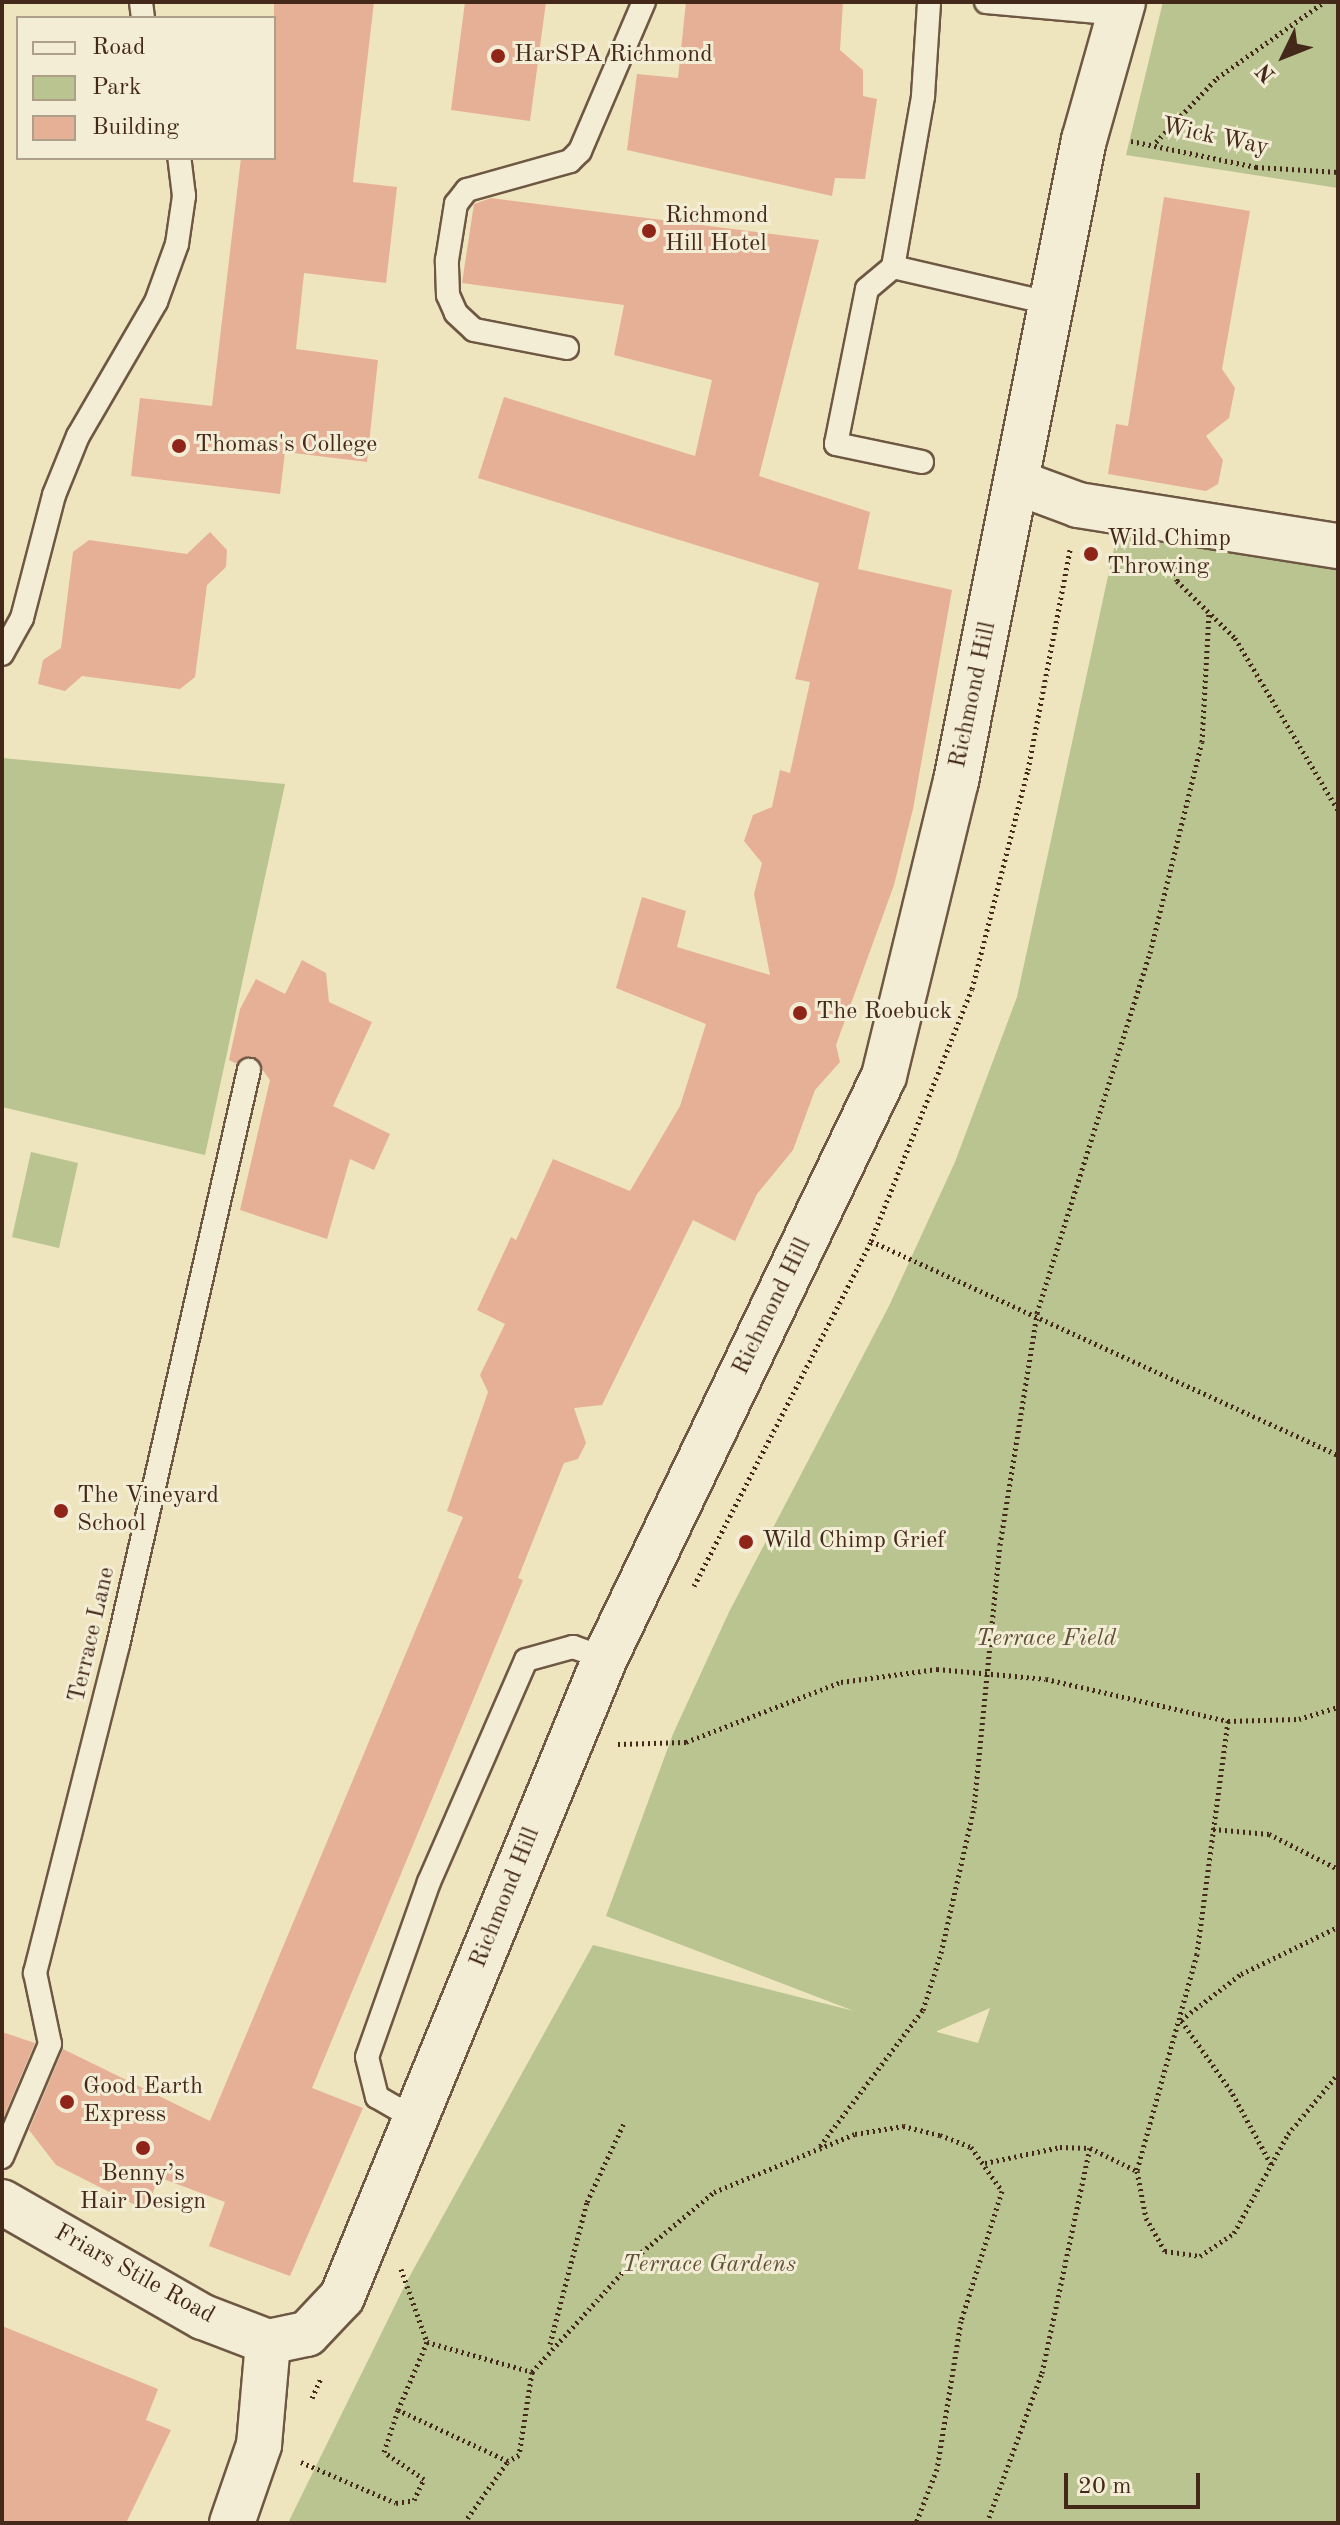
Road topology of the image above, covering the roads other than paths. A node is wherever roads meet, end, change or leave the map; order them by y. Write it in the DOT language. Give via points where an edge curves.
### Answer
graph roads {
  1 [pos="644,2"];
  2 [pos="929,2"];
  3 [pos="986,2"];
  4 [pos="1121,8"];
  5 [pos="179,160"];
  6 [pos="893,267"];
  7 [pos="1053,304"];
  8 [pos="567,348"];
  9 [pos="922,462"];
  10 [pos="1019,483"];
  11 [pos="1338,546"];
  12 [pos="2,654"];
  13 [pos="249,1070"];
  14 [pos="605,1658"];
  15 [pos="417,2120"];
  16 [pos="2,2157"];
  17 [pos="2,2202"];
  18 [pos="268,2342"];
  19 [pos="232,2523"];
  1 -- 8 [label="lane" via="580,151 570,161 467,190 456,204 447,260 448,295 456,313 474,330"];
  2 -- 6 [label="lane" via="923,96"];
  3 -- 4 [label="lane"];
  4 -- 7 [label="main road, Richmond Hill" via="1084,140"];
  5 -- 12 [label="lane" via="184,196 172,259 156,302 78,436 54,495 22,618"];
  6 -- 7 [label="lane"];
  6 -- 9 [label="lane" via="867,289 836,444"];
  7 -- 10 [label="main road, Richmond Hill"];
  10 -- 11 [label="main road" via="1078,505"];
  10 -- 14 [label="main road, Richmond Hill" via="884,1076"];
  13 -- 16 [label="lane, Terrace Lane" via="118,1645 35,1973 50,2044"];
  14 -- 15 [label="main road, Richmond Hill"];
  14 -- 15 [label="lane" via="573,1647 526,1660 429,1882 367,2057 377,2097"];
  15 -- 18 [label="main road, Richmond Hill" via="342,2297 307,2334"];
  17 -- 18 [label="main road, Friars Stile Road" via="203,2317"];
  18 -- 19 [label="main road" via="259,2445"];
}
